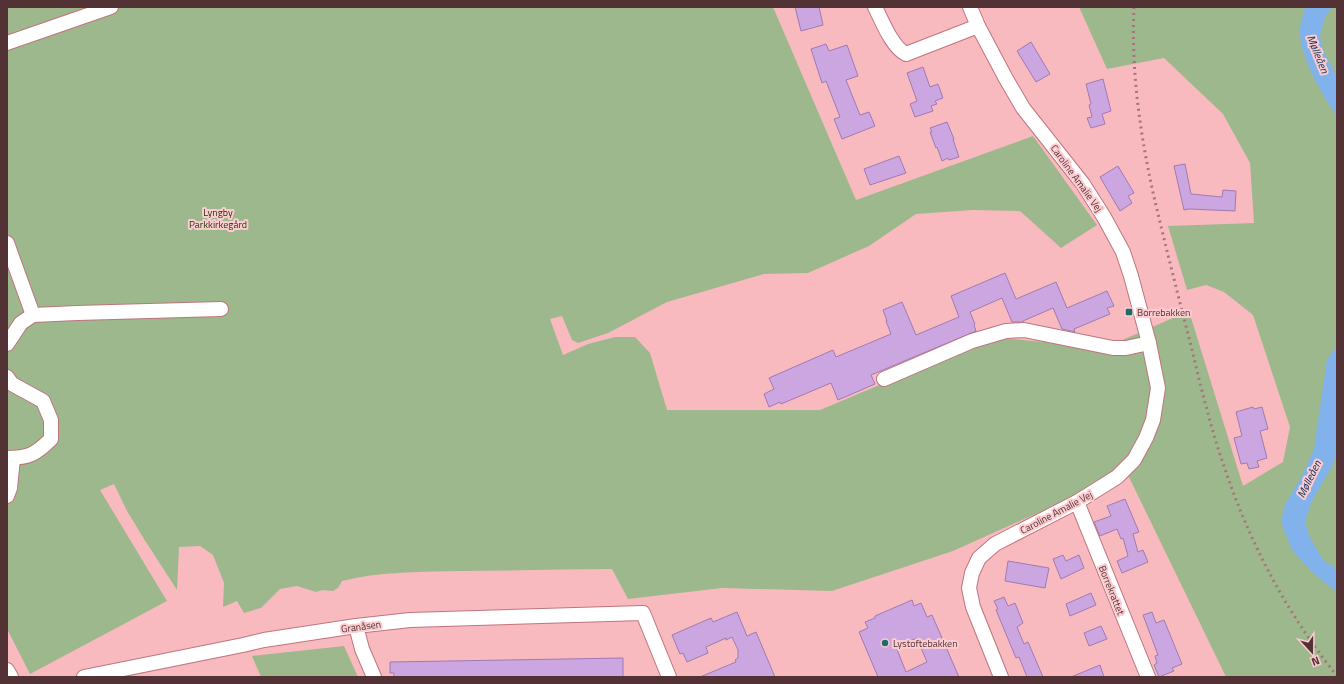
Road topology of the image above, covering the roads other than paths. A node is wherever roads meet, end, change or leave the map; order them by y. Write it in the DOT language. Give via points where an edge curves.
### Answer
graph roads {
  1 [pos="111,7"];
  2 [pos="875,7"];
  3 [pos="970,7"];
  4 [pos="978,26"];
  5 [pos="7,43"];
  6 [pos="7,243"];
  7 [pos="221,309"];
  8 [pos="33,316"];
  9 [pos="1149,343"];
  10 [pos="7,344"];
  11 [pos="7,377"];
  12 [pos="884,379"];
  13 [pos="10,458"];
  14 [pos="7,496"];
  15 [pos="1077,502"];
  16 [pos="356,626"];
  17 [pos="7,670"];
  18 [pos="11,677"];
  19 [pos="84,677"];
  20 [pos="374,677"];
  21 [pos="670,677"];
  22 [pos="1001,677"];
  23 [pos="1148,677"];
  1 -- 5 [label="street"];
  2 -- 4 [label="street" via="892,40 900,51 906,54"];
  3 -- 4 [label="street, Caroline Amalie Vej"];
  4 -- 9 [label="street, Caroline Amalie Vej" via="1023,108 1083,184 1104,216 1127,263"];
  6 -- 8 [label="street"];
  7 -- 8 [label="street"];
  8 -- 10 [label="street" via="21,323"];
  9 -- 12 [label="street" via="1113,348 1024,330 1006,331 972,341"];
  9 -- 15 [label="street, Caroline Amalie Vej" via="1158,388 1153,420 1146,438 1134,460 1118,477"];
  11 -- 13 [label="street" via="12,384 43,401 51,420 51,439 39,451 22,458"];
  13 -- 14 [label="street" via="10,488"];
  15 -- 22 [label="street, Caroline Amalie Vej" via="995,544 979,558 972,573 969,588 973,607"];
  15 -- 23 [label="street, Borrekrattet"];
  16 -- 19 [label="street, Granåsen" via="264,640"];
  16 -- 20 [label="street"];
  16 -- 21 [label="street, Granåsen" via="410,620 643,613"];
  17 -- 18 [label="street"];
}
